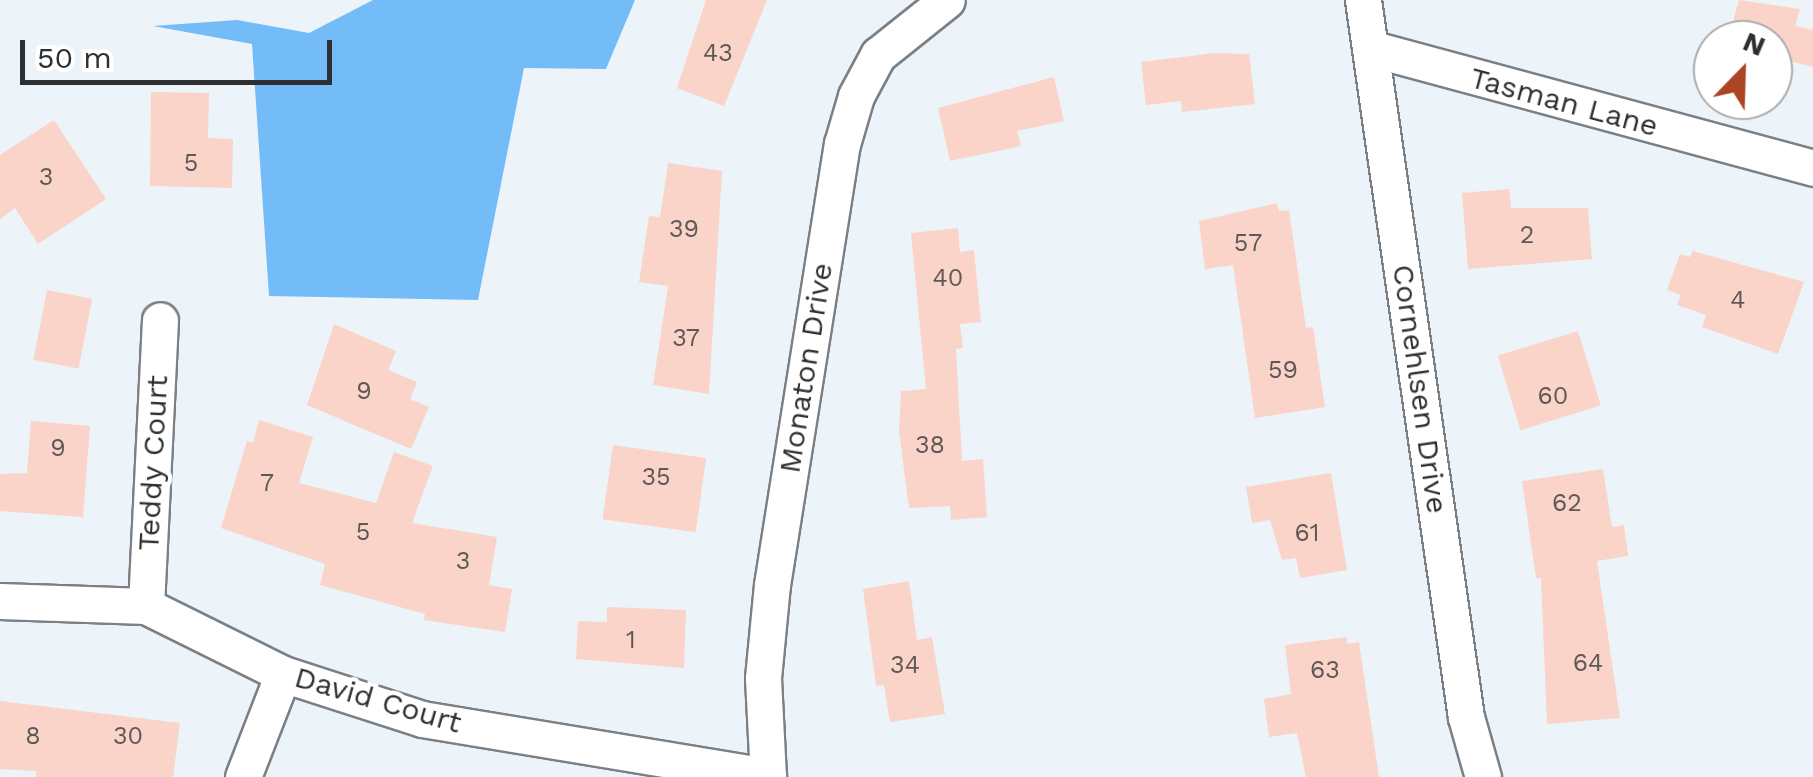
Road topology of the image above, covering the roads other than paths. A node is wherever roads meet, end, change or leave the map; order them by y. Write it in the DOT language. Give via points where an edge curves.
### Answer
graph roads {
  1 [pos="947,0"];
  2 [pos="1363,0"];
  3 [pos="1373,49"];
  4 [pos="1813,168"];
  5 [pos="160,320"];
  6 [pos="0,601"];
  7 [pos="146,606"];
  8 [pos="283,674"];
  9 [pos="768,776"];
  10 [pos="243,777"];
  11 [pos="1483,777"];
  1 -- 9 [label="street, Monaton Drive" via="878,55 842,144 772,585 763,678"];
  2 -- 3 [label="street, Cornehlsen Drive"];
  3 -- 4 [label="street, Tasman Lane"];
  3 -- 11 [label="street, Cornehlsen Drive" via="1466,717"];
  5 -- 7 [label="street, Teddy Court"];
  6 -- 7 [label="street, David Court"];
  7 -- 8 [label="street, David Court"];
  8 -- 9 [label="street, David Court" via="422,719"];
  8 -- 10 [label="street"];
}
